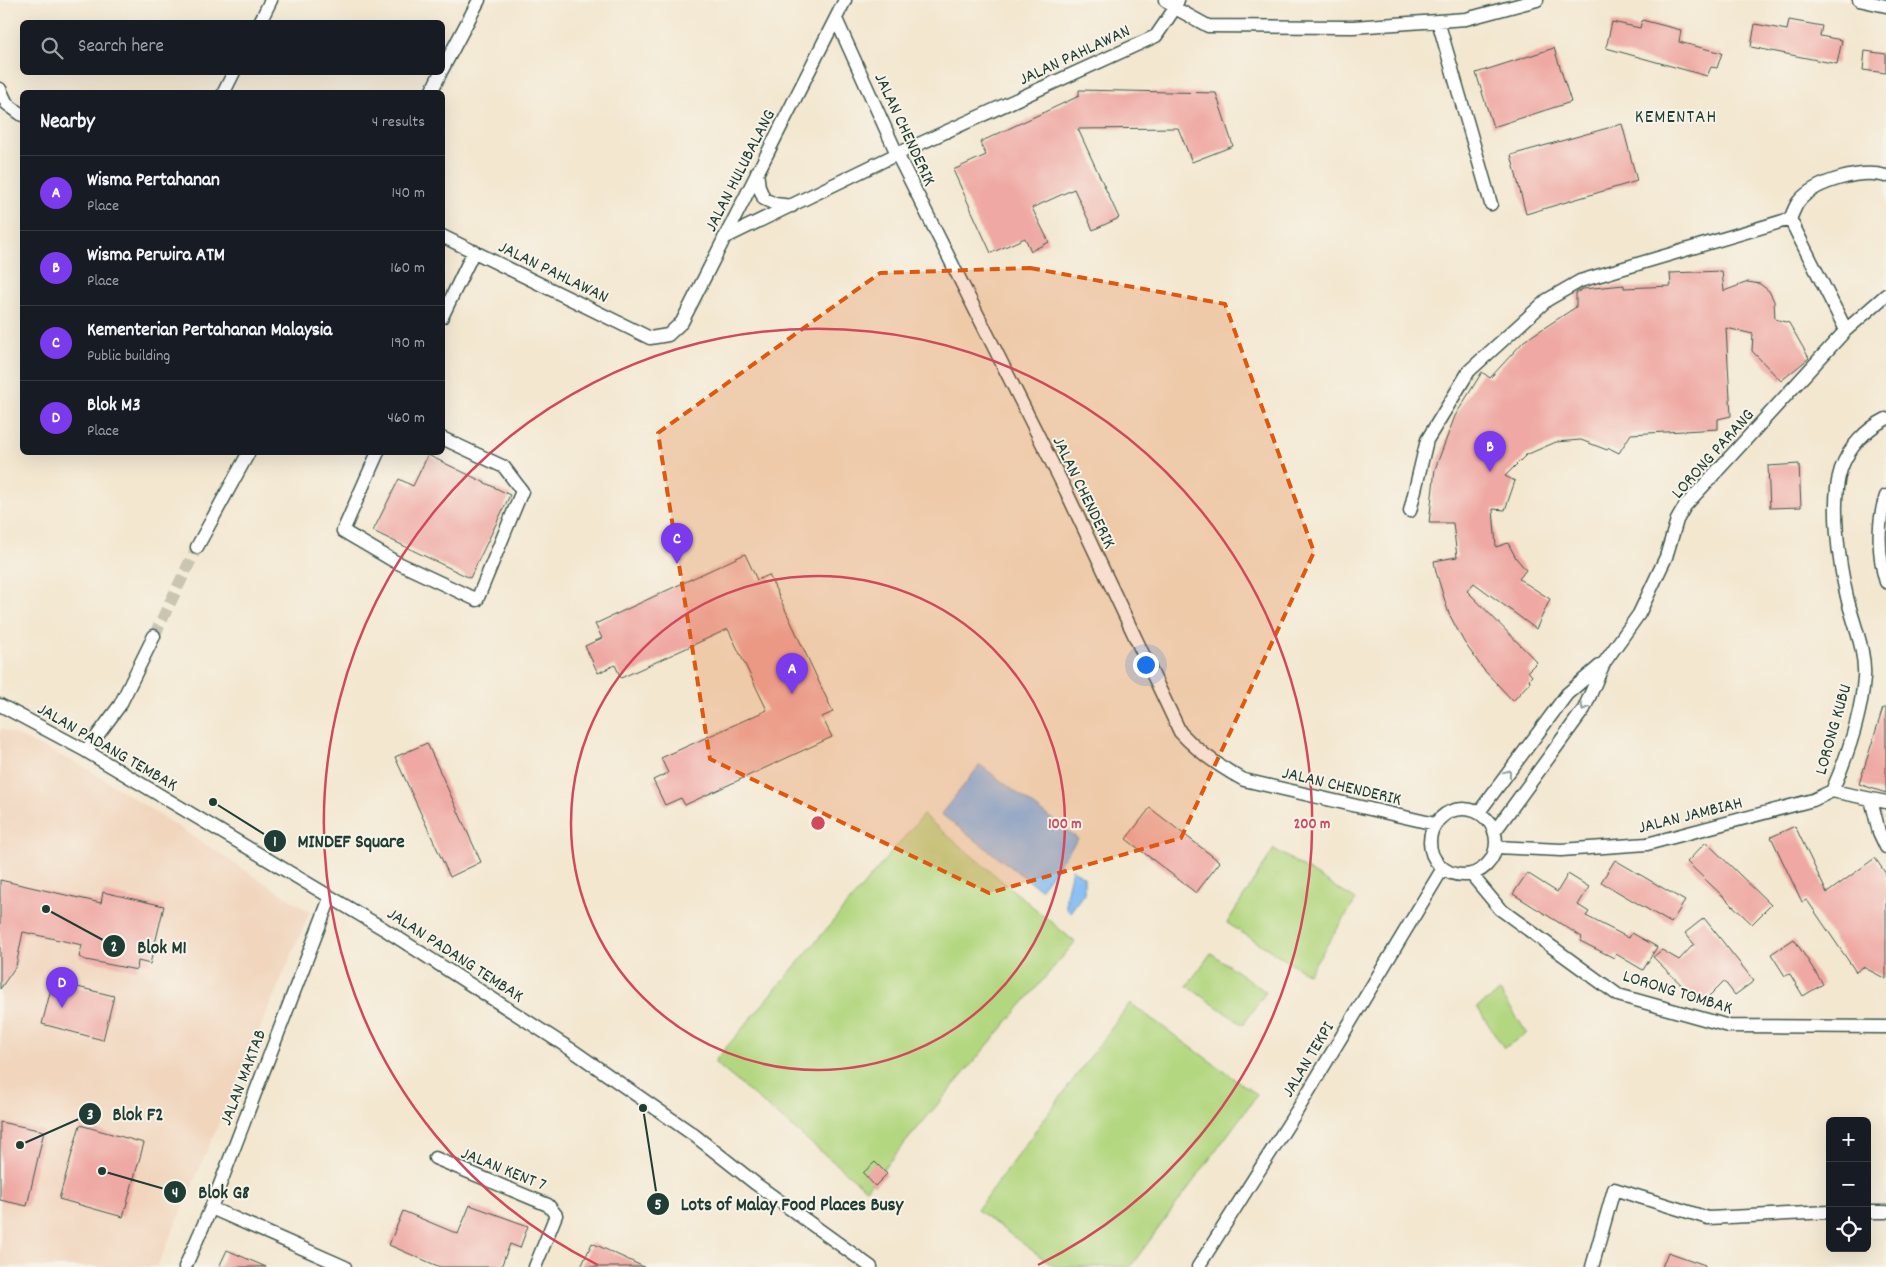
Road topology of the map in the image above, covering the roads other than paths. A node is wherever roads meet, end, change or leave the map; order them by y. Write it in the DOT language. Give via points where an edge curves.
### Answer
graph roads {
  1 [pos="272,0"];
  2 [pos="478,0"];
  3 [pos="845,0"];
  4 [pos="1537,0"];
  5 [pos="1859,0"];
  6 [pos="1172,3"];
  7 [pos="1886,6"];
  8 [pos="836,19"];
  9 [pos="261,20"];
  10 [pos="1438,22"];
  11 [pos="445,65"];
  12 [pos="232,75"];
  13 [pos="440,75"];
  14 [pos="0,89"];
  15 [pos="225,90"];
  16 [pos="432,90"];
  17 [pos="20,114"];
  18 [pos="897,154"];
  19 [pos="758,172"];
  20 [pos="1886,176"];
  21 [pos="1491,204"];
  22 [pos="792,206"];
  23 [pos="1790,219"];
  24 [pos="445,237"];
  25 [pos="724,238"];
  26 [pos="474,251"];
  27 [pos="1886,295"];
  28 [pos="445,311"];
  29 [pos="1846,330"];
  30 [pos="650,338"];
  31 [pos="1886,419"];
  32 [pos="445,439"];
  33 [pos="247,455"];
  34 [pos="377,455"];
  35 [pos="1886,496"];
  36 [pos="1410,511"];
  37 [pos="197,548"];
  38 [pos="1886,582"];
  39 [pos="154,636"];
  40 [pos="1604,663"];
  41 [pos="0,705"];
  42 [pos="86,751"];
  43 [pos="1832,791"];
  44 [pos="1871,799"];
  45 [pos="1886,802"];
  46 [pos="1479,812"];
  47 [pos="1435,824"];
  48 [pos="1495,830"];
  49 [pos="1496,847"];
  50 [pos="1886,847"];
  51 [pos="1443,868"];
  52 [pos="1471,874"];
  53 [pos="330,898"];
  54 [pos="1886,1026"];
  55 [pos="435,1158"];
  56 [pos="211,1208"];
  57 [pos="1826,1212"];
  58 [pos="1871,1212"];
  59 [pos="1886,1212"];
  60 [pos="185,1267"];
  61 [pos="344,1267"];
  62 [pos="535,1267"];
  63 [pos="870,1267"];
  64 [pos="1198,1267"];
  65 [pos="1592,1267"];
  1 -- 9 [label="street"];
  2 -- 11 [label="street"];
  3 -- 8 [label="street, JALAN HULUBALANG"];
  4 -- 10 [label="street, JALAN PAHLAWAN" via="1493,13"];
  5 -- 7 [label="street"];
  6 -- 10 [label="street, JALAN PAHLAWAN" via="1208,26 1297,28"];
  6 -- 18 [label="street, JALAN PAHLAWAN" via="1156,36"];
  8 -- 18 [label="street, JALAN CHENDERIK"];
  8 -- 19 [label="street, JALAN HULUBALANG"];
  10 -- 21 [label="street"];
  12 -- 15 [label="street"];
  13 -- 16 [label="street"];
  14 -- 17 [label="street" via="7,104"];
  18 -- 22 [label="street, JALAN PAHLAWAN"];
  18 -- 47 [label="street, JALAN CHENDERIK" via="1066,491 1180,732 1195,749 1244,780"];
  19 -- 22 [label="street" via="764,199"];
  19 -- 25 [label="street, JALAN HULUBALANG"];
  20 -- 23 [label="street" via="1843,176 1798,201"];
  22 -- 25 [label="street, JALAN PAHLAWAN"];
  23 -- 29 [label="street"];
  23 -- 36 [label="street" via="1580,281 1547,300 1469,371 1427,440"];
  24 -- 26 [label="street, JALAN PAHLAWAN"];
  25 -- 30 [label="street, JALAN HULUBALANG" via="682,322 668,335"];
  26 -- 28 [label="street"];
  26 -- 30 [label="street, JALAN PAHLAWAN"];
  27 -- 29 [label="street, LORONG PARANG"];
  29 -- 40 [label="street, LORONG PARANG" via="1685,506 1677,520 1666,557 1639,614"];
  31 -- 43 [label="street, LORONG KUBU" via="1856,442 1841,469 1837,529 1864,677 1857,716"];
  32 -- 34 [label="street" via="504,467 522,491 477,600 394,561 343,531"];
  33 -- 37 [label="street"];
  35 -- 38 [label="street" via="1879,546"];
  39 -- 42 [label="street" via="120,705"];
  46 -- 40 [label="street, LORONG PARANG, one-way" via="1567,694"];
  40 -- 48 [label="street, LORONG PARANG, one-way" via="1584,709"];
  41 -- 42 [label="street, JALAN PADANG TEMBAK"];
  42 -- 53 [label="street, JALAN PADANG TEMBAK"];
  43 -- 44 [label="street"];
  43 -- 49 [label="street, JALAN JAMBIAH" via="1813,800 1647,844 1561,850"];
  44 -- 45 [label="street"];
  44 -- 50 [label="street"];
  46 -- 47 [label="street" via="1469,809 1450,811"];
  46 -- 48 [label="street"];
  47 -- 51 [label="street" via="1431,833 1431,852"];
  48 -- 49 [label="street"];
  49 -- 52 [label="street" via="1488,864"];
  51 -- 52 [label="street" via="1451,873"];
  51 -- 64 [label="street, JALAN TEKPI" via="1298,1109"];
  52 -- 54 [label="street, LORONG TOMBAK" via="1500,910 1618,995 1729,1026"];
  53 -- 56 [label="street, JALAN MAKTAB"];
  53 -- 63 [label="street, JALAN PADANG TEMBAK" via="384,928 572,1050 694,1135"];
  55 -- 62 [label="street, JALAN KENT 7" via="548,1205 556,1215"];
  56 -- 60 [label="street, JALAN MAKTAB"];
  56 -- 61 [label="street"];
  57 -- 65 [label="street" via="1708,1218 1614,1189"];
  58 -- 59 [label="street"];
}
